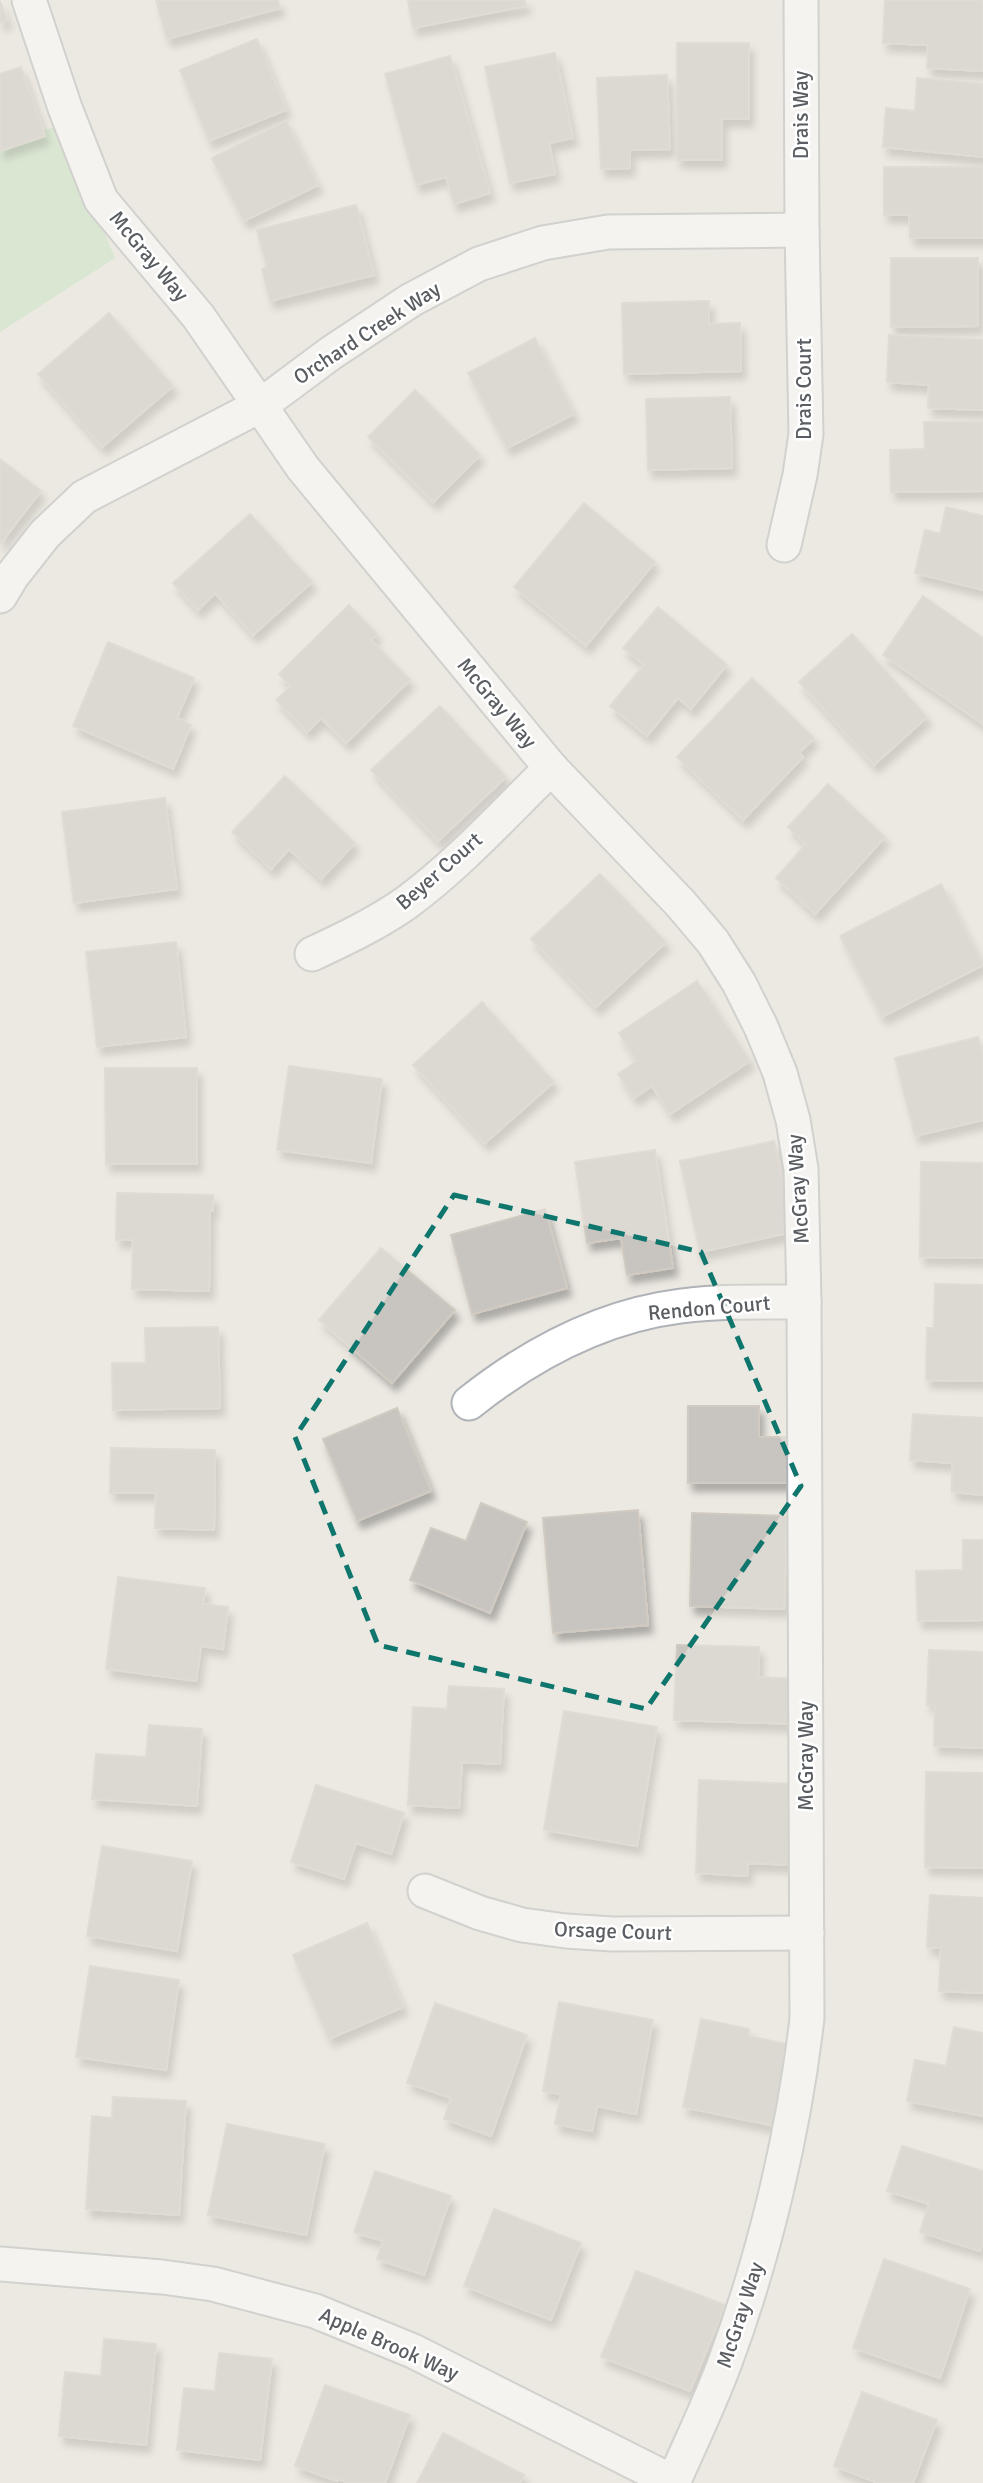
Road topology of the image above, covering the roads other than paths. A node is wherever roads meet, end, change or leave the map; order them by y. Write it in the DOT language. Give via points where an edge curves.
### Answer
graph roads {
  1 [pos="29,0"];
  2 [pos="801,0"];
  3 [pos="802,230"];
  4 [pos="261,405"];
  5 [pos="784,545"];
  6 [pos="0,596"];
  7 [pos="551,768"];
  8 [pos="312,954"];
  9 [pos="804,1302"];
  10 [pos="469,1403"];
  11 [pos="425,1891"];
  12 [pos="807,1933"];
  13 [pos="0,2264"];
  14 [pos="673,2483"];
  1 -- 4 [label="street, McGray Way" via="102,200 198,316"];
  2 -- 3 [label="street, Drais Way"];
  3 -- 4 [label="street, Orchard Creek Way" via="608,232 543,243 479,264 411,300"];
  3 -- 5 [label="street, Drais Court" via="806,434"];
  4 -- 6 [label="street, Orchard Creek Way" via="84,497 45,534"];
  4 -- 7 [label="street, McGray Way" via="303,468"];
  7 -- 8 [label="street, Beyer Court" via="444,872 406,902 366,929"];
  7 -- 9 [label="street, McGray Way" via="713,942 761,1027 780,1073 801,1169"];
  9 -- 10 [label="street, Rendon Court" via="681,1306 634,1315 545,1349"];
  9 -- 12 [label="street, McGray Way"];
  11 -- 12 [label="street, Orsage Court" via="480,1913 566,1931"];
  12 -- 14 [label="street, McGray Way" via="807,2018 801,2067 761,2249 723,2368"];
  13 -- 14 [label="street, Apple Brook Way" via="213,2284 315,2311 413,2351"];
}
